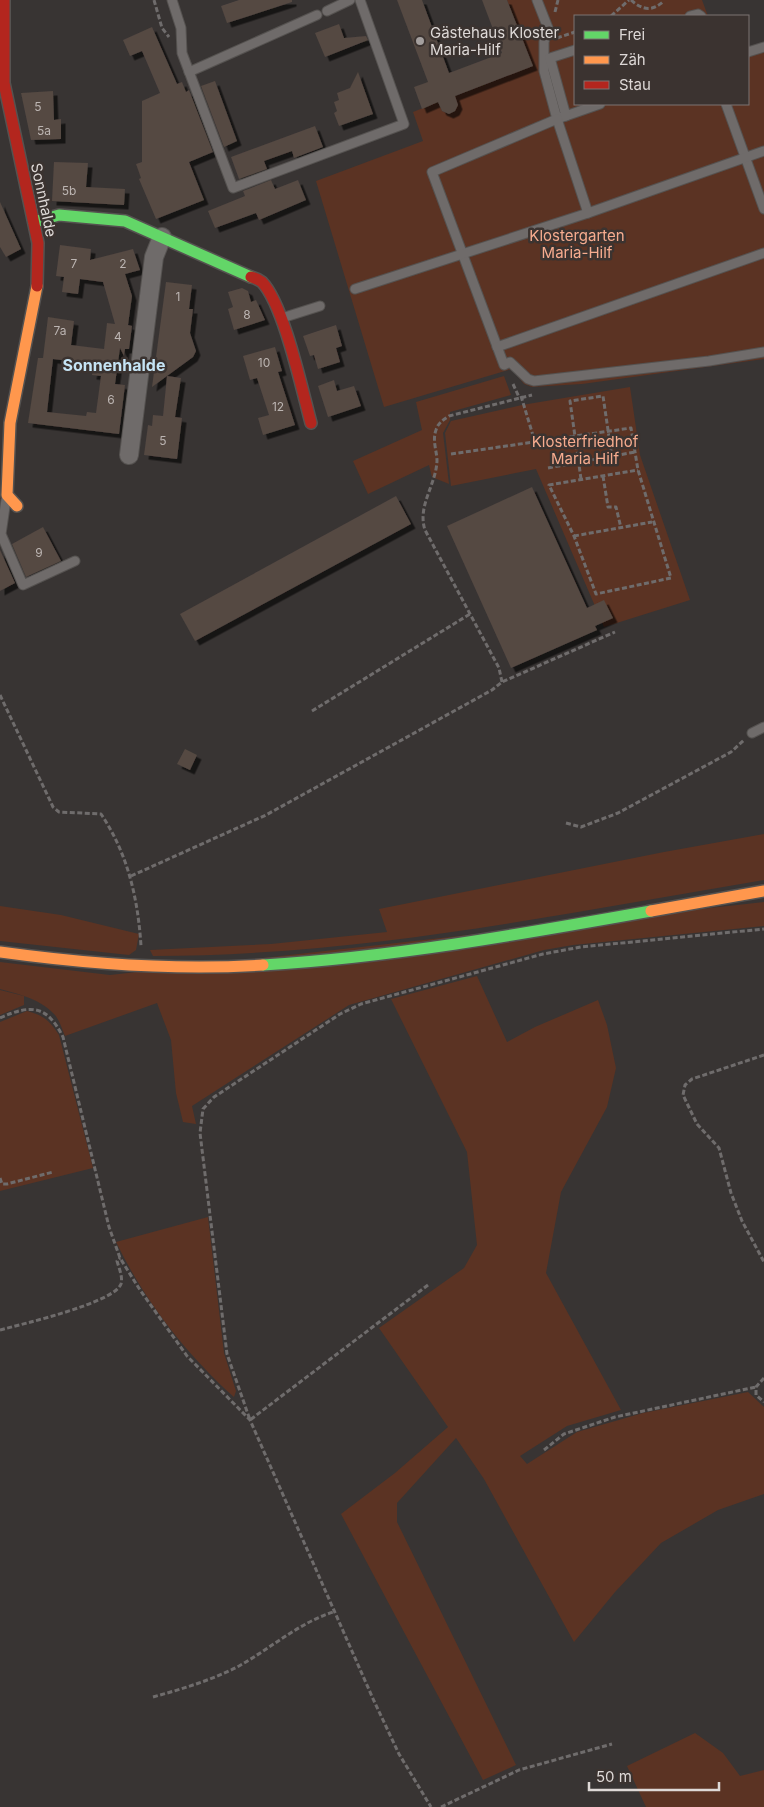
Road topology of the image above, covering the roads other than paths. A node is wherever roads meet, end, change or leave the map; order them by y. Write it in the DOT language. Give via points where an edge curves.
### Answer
graph roads {
  1 [pos="4,0"];
  2 [pos="172,0"];
  3 [pos="350,0"];
  4 [pos="360,0"];
  5 [pos="537,0"];
  6 [pos="327,11"];
  7 [pos="317,16"];
  8 [pos="764,47"];
  9 [pos="574,50"];
  10 [pos="749,52"];
  11 [pos="189,72"];
  12 [pos="597,105"];
  13 [pos="726,105"];
  14 [pos="562,118"];
  15 [pos="764,151"];
  16 [pos="746,157"];
  17 [pos="764,209"];
  18 [pos="588,213"];
  19 [pos="34,222"];
  20 [pos="162,237"];
  21 [pos="764,252"];
  22 [pos="462,254"];
  23 [pos="355,290"];
  24 [pos="320,306"];
  25 [pos="280,319"];
  26 [pos="497,347"];
  27 [pos="764,352"];
  28 [pos="312,423"];
  29 [pos="129,455"];
  30 [pos="7,495"];
  31 [pos="17,506"];
  32 [pos="75,562"];
  33 [pos="764,727"];
  34 [pos="752,733"];
  35 [pos="764,891"];
  36 [pos="0,952"];
  1 -- 19 [label="street, Sonnhalde" via="4,83"];
  2 -- 11 [label="lane"];
  3 -- 6 [label="lane"];
  4 -- 11 [label="lane" via="404,124 233,188"];
  5 -- 14 [label="lane" via="548,28 544,42 544,71"];
  7 -- 11 [label="lane"];
  8 -- 10 [label="lane"];
  9 -- 14 [label="lane" via="550,58"];
  12 -- 14 [label="lane"];
  13 -- 16 [label="lane"];
  14 -- 18 [label="lane"];
  14 -- 22 [label="lane" via="432,172"];
  15 -- 16 [label="lane"];
  16 -- 17 [label="lane"];
  16 -- 18 [label="lane"];
  18 -- 22 [label="lane"];
  19 -- 20 [label="street" via="59,215 98,217 125,221"];
  19 -- 30 [label="street, Sonnhalde" via="38,243 38,282 10,423"];
  20 -- 25 [label="street" via="261,281 270,293"];
  20 -- 29 [label="street" via="154,256"];
  21 -- 26 [label="lane"];
  22 -- 23 [label="lane"];
  22 -- 26 [label="lane"];
  24 -- 25 [label="lane"];
  25 -- 28 [label="street"];
  26 -- 27 [label="lane" via="506,368 510,362 534,381"];
  30 -- 31 [label="street"];
  30 -- 32 [label="lane, Sonnhalde" via="1,534 23,584"];
  33 -- 34 [label="lane"];
  35 -- 36 [label="street" via="495,937 316,961 238,967 142,966 62,961"];
}
